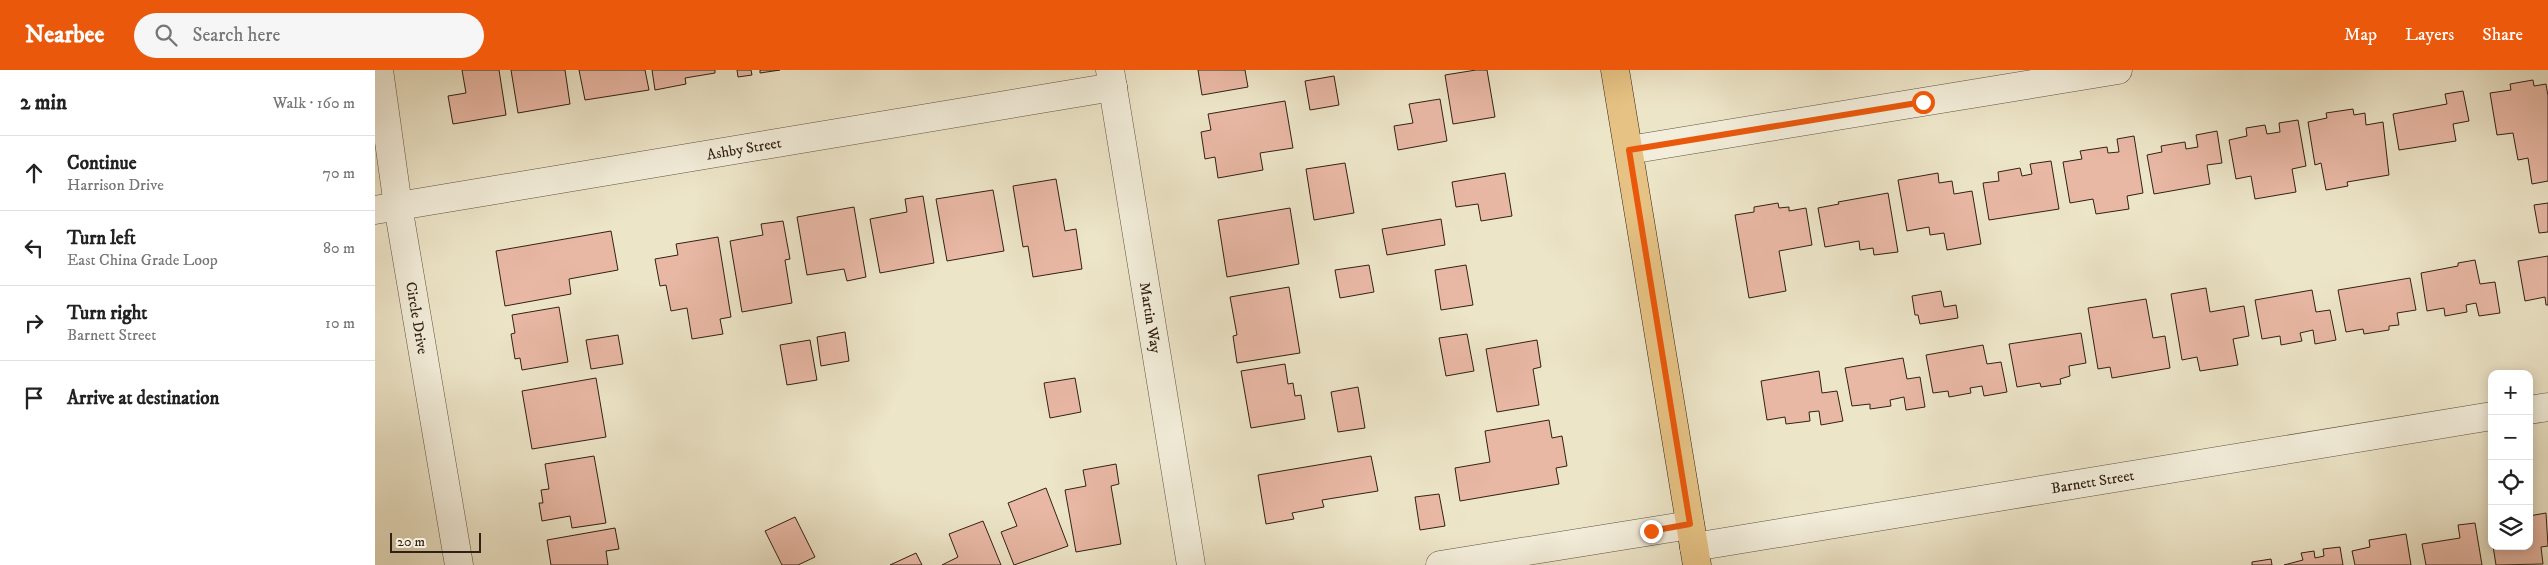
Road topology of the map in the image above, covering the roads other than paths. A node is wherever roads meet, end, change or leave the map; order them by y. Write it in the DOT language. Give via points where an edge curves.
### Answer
graph roads {
  1 [pos="379,70"];
  2 [pos="1615,70"];
  3 [pos="2118,70"];
  4 [pos="1111,78"];
  5 [pos="1629,150"];
  6 [pos="387,208"];
  7 [pos="2548,407"];
  8 [pos="2533,409"];
  9 [pos="2488,417"];
  10 [pos="1694,546"];
  11 [pos="459,565"];
  12 [pos="1191,565"];
  13 [pos="1440,565"];
  1 -- 6 [label="street, Circle Drive"];
  2 -- 5 [label="main road"];
  3 -- 5 [label="street"];
  4 -- 6 [label="street, Ashby Street"];
  4 -- 12 [label="street, Martin Way"];
  5 -- 10 [label="main road"];
  6 -- 11 [label="street, Circle Drive"];
  7 -- 8 [label="street"];
  9 -- 10 [label="street, Barnett Street"];
  10 -- 13 [label="street, Barnett Street"];
}
